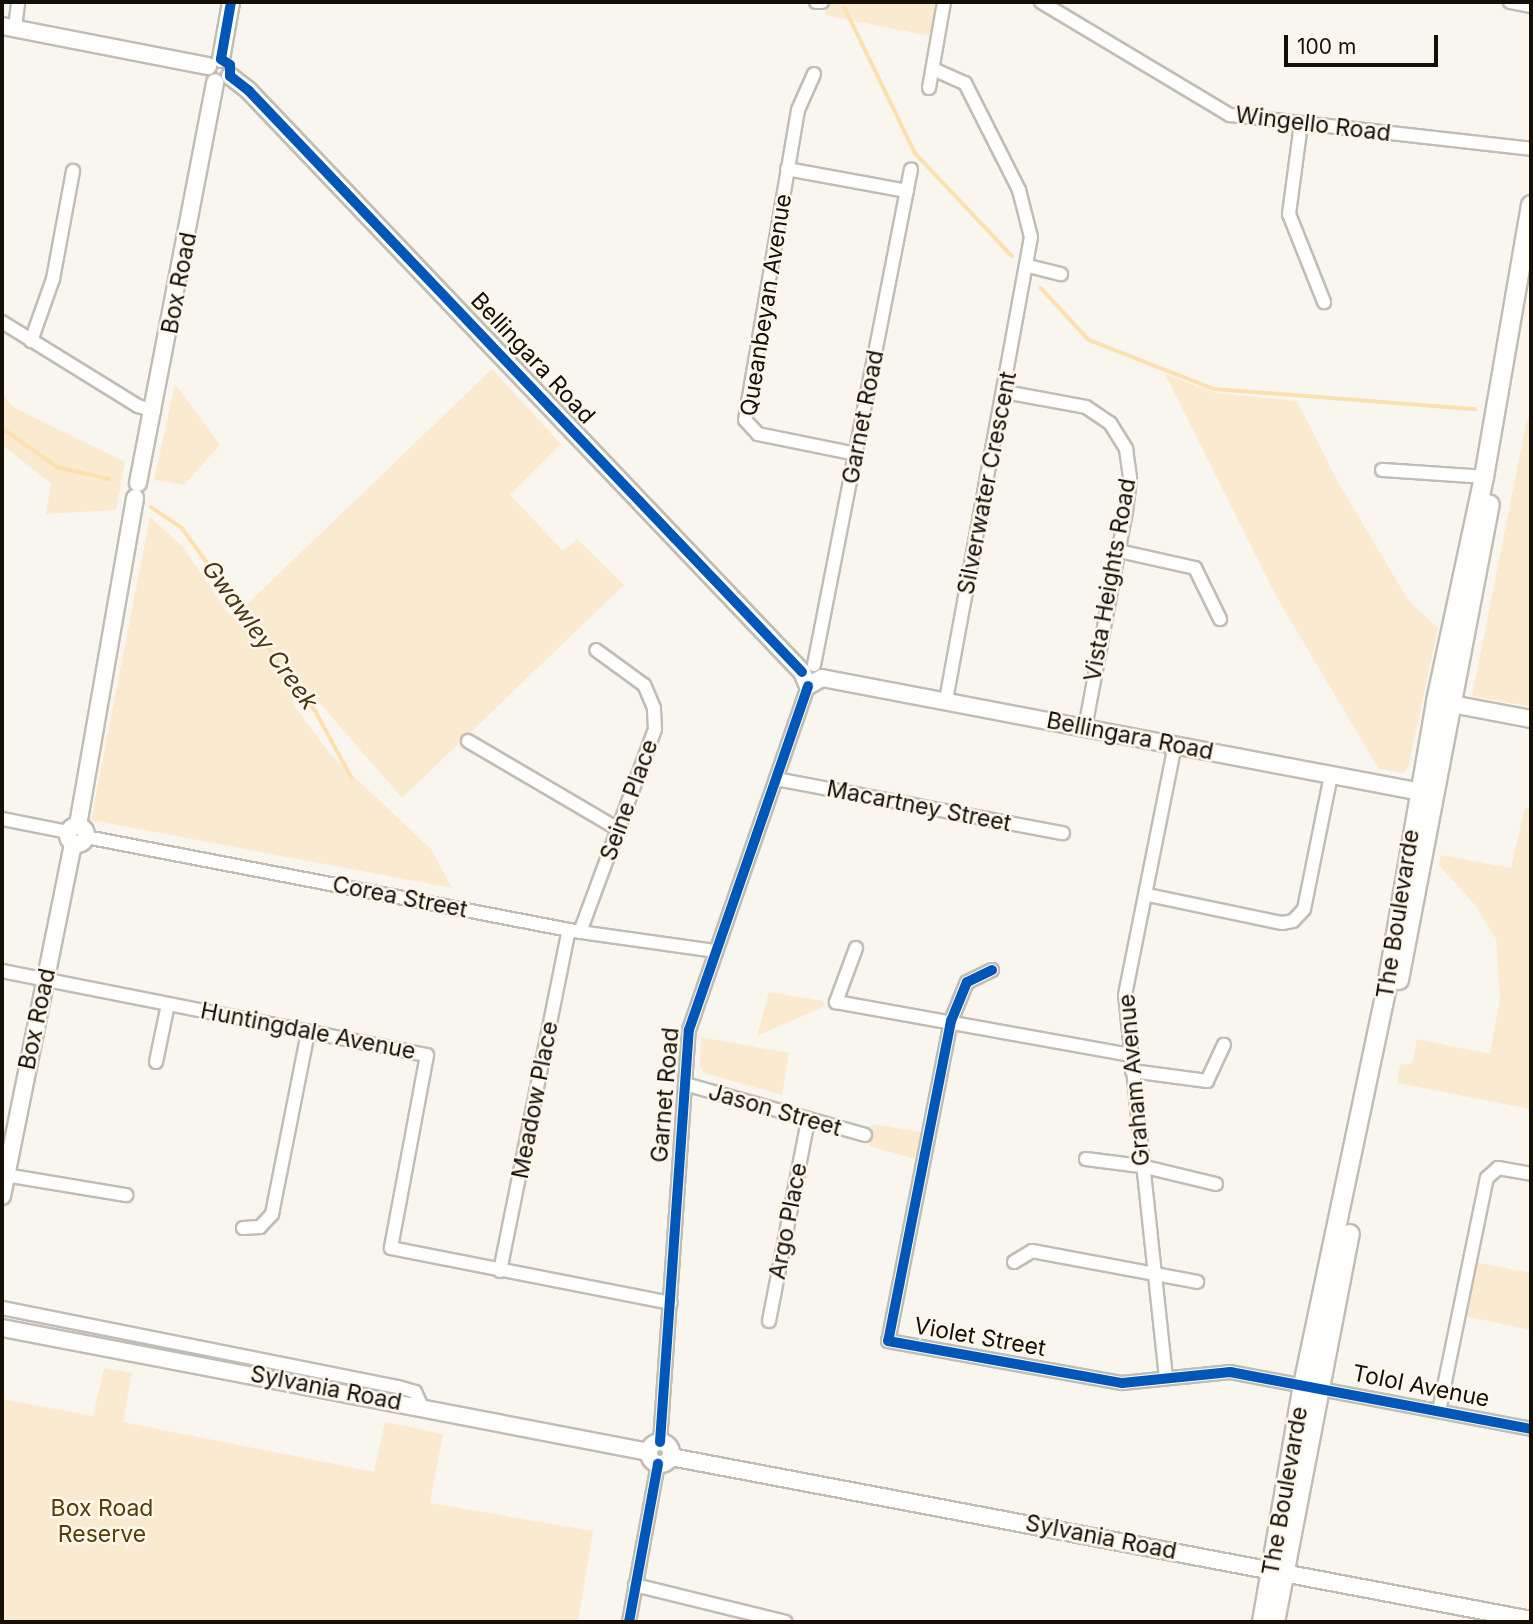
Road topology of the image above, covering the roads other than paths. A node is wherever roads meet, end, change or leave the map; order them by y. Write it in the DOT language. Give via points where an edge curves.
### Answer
graph roads {
  1 [pos="18,2"];
  2 [pos="231,2"];
  3 [pos="816,2"];
  4 [pos="822,2"];
  5 [pos="944,2"];
  6 [pos="1041,2"];
  7 [pos="1510,2"];
  8 [pos="1531,6"];
  9 [pos="8,27"];
  10 [pos="215,63"];
  11 [pos="933,69"];
  12 [pos="814,74"];
  13 [pos="223,79"];
  14 [pos="929,88"];
  15 [pos="1301,124"];
  16 [pos="1531,149"];
  17 [pos="787,169"];
  18 [pos="911,169"];
  19 [pos="73,171"];
  20 [pos="907,191"];
  21 [pos="1531,205"];
  22 [pos="1028,266"];
  23 [pos="1061,274"];
  24 [pos="1531,276"];
  25 [pos="1324,302"];
  26 [pos="2,322"];
  27 [pos="31,341"];
  28 [pos="1004,393"];
  29 [pos="154,411"];
  30 [pos="856,454"];
  31 [pos="1382,470"];
  32 [pos="1484,477"];
  33 [pos="1119,551"];
  34 [pos="1220,620"];
  35 [pos="596,650"];
  36 [pos="811,675"];
  37 [pos="946,701"];
  38 [pos="1436,701"];
  39 [pos="1455,705"];
  40 [pos="1531,719"];
  41 [pos="1085,727"];
  42 [pos="468,741"];
  43 [pos="1175,745"];
  44 [pos="1331,775"];
  45 [pos="776,779"];
  46 [pos="1428,794"];
  47 [pos="2,819"];
  48 [pos="618,829"];
  49 [pos="1063,833"];
  50 [pos="76,834"];
  51 [pos="1148,895"];
  52 [pos="575,931"];
  53 [pos="856,948"];
  54 [pos="716,951"];
  55 [pos="992,970"];
  56 [pos="2,971"];
  57 [pos="45,979"];
  58 [pos="168,1004"];
  59 [pos="951,1021"];
  60 [pos="308,1032"];
  61 [pos="1224,1045"];
  62 [pos="1131,1055"];
  63 [pos="156,1062"];
  64 [pos="1132,1070"];
  65 [pos="685,1084"];
  66 [pos="808,1120"];
  67 [pos="865,1135"];
  68 [pos="6,1148"];
  69 [pos="1086,1159"];
  70 [pos="1141,1166"];
  71 [pos="1531,1174"];
  72 [pos="5,1175"];
  73 [pos="1216,1184"];
  74 [pos="126,1195"];
  75 [pos="2,1196"];
  76 [pos="243,1228"];
  77 [pos="1014,1262"];
  78 [pos="500,1271"];
  79 [pos="1154,1274"];
  80 [pos="1198,1282"];
  81 [pos="671,1303"];
  82 [pos="2,1307"];
  83 [pos="769,1321"];
  84 [pos="2,1328"];
  85 [pos="1166,1378"];
  86 [pos="1311,1387"];
  87 [pos="422,1407"];
  88 [pos="1439,1411"];
  89 [pos="1531,1429"];
  90 [pos="659,1454"];
  91 [pos="1278,1573"];
  92 [pos="635,1585"];
  93 [pos="1505,1618"];
  94 [pos="1531,1620"];
  95 [pos="772,1621"];
  96 [pos="628,1622"];
  97 [pos="786,1622"];
  98 [pos="1262,1622"];
  99 [pos="1275,1622"];
  1 -- 9 [label="street"];
  2 -- 10 [label="street"];
  3 -- 4 [label="street"];
  5 -- 11 [label="street"];
  6 -- 15 [label="street, Wingello Road" via="1214,110"];
  7 -- 8 [label="street"];
  9 -- 10 [label="street"];
  10 -- 13 [label="street" via="230,65"];
  11 -- 14 [label="street"];
  11 -- 22 [label="street, Silverwater Crescent" via="965,83 1018,190 1030,226"];
  12 -- 17 [label="street, Queanbeyan Avenue" via="798,110"];
  13 -- 29 [label="street, Box Road"];
  13 -- 36 [label="street, Bellingara Road" via="249,90"];
  15 -- 16 [label="street, Wingello Road"];
  15 -- 25 [label="street" via="1289,214"];
  17 -- 20 [label="street"];
  17 -- 30 [label="street, Queanbeyan Avenue" via="745,420 758,434"];
  18 -- 20 [label="street, Garnet Road"];
  19 -- 27 [label="street" via="53,279"];
  20 -- 30 [label="street, Garnet Road"];
  21 -- 32 [label="main road, The Boulevarde"];
  22 -- 23 [label="street"];
  22 -- 28 [label="street, Silverwater Crescent"];
  24 -- 39 [label="main road, The Boulevarde"];
  26 -- 27 [label="street"];
  27 -- 29 [label="street" via="138,406"];
  28 -- 33 [label="street, Vista Heights Road" via="1086,407 1119,435 1130,479"];
  28 -- 37 [label="street, Silverwater Crescent"];
  29 -- 50 [label="street, Box Road"];
  30 -- 36 [label="street, Garnet Road"];
  31 -- 32 [label="street"];
  32 -- 38 [label="main road, The Boulevarde"];
  33 -- 34 [label="street" via="1195,568"];
  33 -- 41 [label="street, Vista Heights Road"];
  35 -- 48 [label="street, Seine Place" via="644,685 654,708 655,729"];
  36 -- 37 [label="street, Bellingara Road"];
  36 -- 45 [label="street, Garnet Road"];
  37 -- 41 [label="street, Bellingara Road"];
  38 -- 39 [label="street"];
  38 -- 46 [label="main road, The Boulevarde"];
  39 -- 40 [label="street"];
  39 -- 46 [label="main road, The Boulevarde"];
  41 -- 43 [label="street, Bellingara Road"];
  42 -- 48 [label="street"];
  43 -- 44 [label="street, Bellingara Road"];
  43 -- 51 [label="street, Graham Avenue"];
  44 -- 46 [label="street, Bellingara Road"];
  44 -- 51 [label="street" via="1304,909 1293,921 1282,923"];
  45 -- 49 [label="street, Macartney Street"];
  45 -- 54 [label="street, Garnet Road"];
  46 -- 86 [label="main road, The Boulevarde"];
  47 -- 50 [label="street, Corea Street"];
  48 -- 52 [label="street, Seine Place"];
  50 -- 52 [label="street, Corea Street"];
  50 -- 57 [label="street, Box Road"];
  51 -- 62 [label="street, Graham Avenue" via="1126,984"];
  52 -- 54 [label="street, Corea Street"];
  52 -- 78 [label="street, Meadow Place"];
  53 -- 59 [label="street" via="836,1002"];
  54 -- 65 [label="street, Garnet Road" via="689,1030"];
  55 -- 59 [label="street" via="967,982"];
  56 -- 57 [label="street, Huntingdale Avenue"];
  57 -- 58 [label="street, Huntingdale Avenue"];
  57 -- 68 [label="street, Box Road"];
  58 -- 60 [label="street, Huntingdale Avenue"];
  58 -- 63 [label="street"];
  59 -- 62 [label="street"];
  59 -- 85 [label="street, Violet Street" via="888,1342 1122,1383"];
  60 -- 76 [label="street" via="272,1214 260,1227"];
  60 -- 78 [label="street, Huntingdale Avenue" via="427,1055 391,1248"];
  61 -- 64 [label="street" via="1207,1081"];
  62 -- 64 [label="street, Graham Avenue"];
  64 -- 70 [label="street, Graham Avenue"];
  65 -- 66 [label="street, Jason Street"];
  65 -- 81 [label="street, Garnet Road"];
  66 -- 67 [label="street, Jason Street"];
  66 -- 83 [label="street, Argo Place"];
  68 -- 72 [label="street, Box Road"];
  69 -- 70 [label="street"];
  70 -- 73 [label="street"];
  70 -- 79 [label="street, Graham Avenue"];
  71 -- 88 [label="street" via="1498,1168 1487,1178"];
  72 -- 74 [label="street"];
  72 -- 75 [label="street, Box Road"];
  77 -- 79 [label="street" via="1032,1251"];
  78 -- 81 [label="street, Huntingdale Avenue"];
  79 -- 80 [label="street"];
  79 -- 85 [label="street, Graham Avenue"];
  81 -- 90 [label="street, Garnet Road"];
  82 -- 87 [label="street" via="398,1387 415,1392"];
  84 -- 87 [label="street, Sylvania Road"];
  85 -- 86 [label="street, Violet Street" via="1230,1371"];
  86 -- 88 [label="street, Tolol Avenue"];
  86 -- 91 [label="main road, The Boulevarde"];
  87 -- 90 [label="street, Sylvania Road"];
  88 -- 89 [label="street, Tolol Avenue"];
  90 -- 91 [label="street, Sylvania Road"];
  90 -- 92 [label="street, Garnet Road"];
  91 -- 93 [label="street, Sylvania Road"];
  91 -- 98 [label="main road, The Boulevarde"];
  91 -- 99 [label="main road, The Boulevarde"];
  92 -- 95 [label="street"];
  92 -- 96 [label="street, Garnet Road"];
  93 -- 94 [label="street, Sylvania Road"];
  95 -- 97 [label="street"];
}
